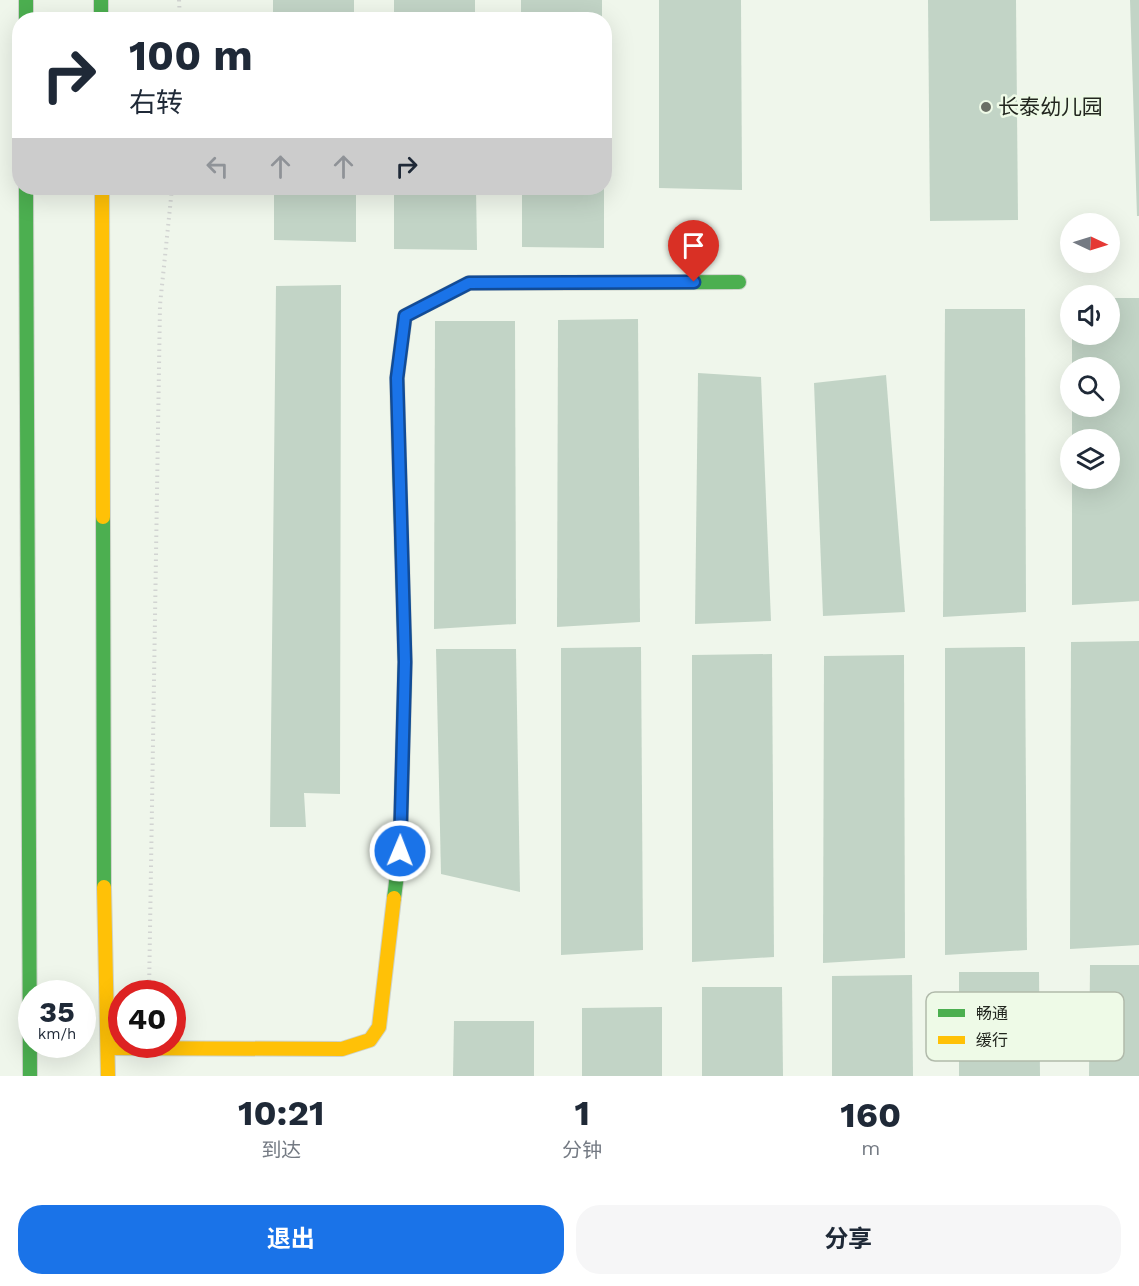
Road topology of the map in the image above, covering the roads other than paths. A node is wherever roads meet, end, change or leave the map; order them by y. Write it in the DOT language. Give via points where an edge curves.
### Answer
graph roads {
  1 [pos="26,195"];
  2 [pos="102,195"];
  3 [pos="739,282"];
  4 [pos="108,1048"];
  5 [pos="186,1048"];
  6 [pos="108,1058"];
  7 [pos="30,1076"];
  8 [pos="108,1076"];
  1 -- 7 [label="main road"];
  2 -- 4 [label="main road" via="104,918"];
  3 -- 5 [label="main road" via="469,283 405,316 397,378 405,662 400,851 379,1027 370,1040 342,1049"];
  6 -- 8 [label="main road"];
}
